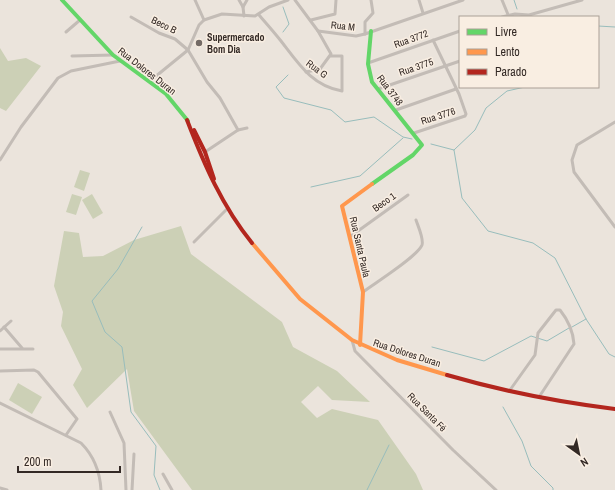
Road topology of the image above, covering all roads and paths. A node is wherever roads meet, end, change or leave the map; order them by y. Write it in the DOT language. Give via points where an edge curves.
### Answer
graph roads {
  1 [pos="62,0"];
  2 [pos="195,0"];
  3 [pos="239,0"];
  4 [pos="246,0"];
  5 [pos="288,0"];
  6 [pos="336,0"];
  7 [pos="371,0"];
  8 [pos="419,0"];
  9 [pos="463,0"];
  10 [pos="502,0"];
  11 [pos="582,0"];
  12 [pos="297,1"];
  13 [pos="243,7"];
  14 [pos="423,14"];
  15 [pos="259,15"];
  16 [pos="244,16"];
  17 [pos="508,16"];
  18 [pos="131,17"];
  19 [pos="80,20"];
  20 [pos="204,20"];
  21 [pos="311,20"];
  22 [pos="318,31"];
  23 [pos="459,31"];
  24 [pos="66,32"];
  25 [pos="371,32"];
  26 [pos="365,34"];
  27 [pos="433,40"];
  28 [pos="188,50"];
  29 [pos="72,56"];
  30 [pos="113,56"];
  31 [pos="331,56"];
  32 [pos="120,61"];
  33 [pos="459,61"];
  34 [pos="368,63"];
  35 [pos="444,66"];
  36 [pos="306,72"];
  37 [pos="150,81"];
  38 [pos="378,89"];
  39 [pos="456,89"];
  40 [pos="396,110"];
  41 [pos="187,120"];
  42 [pos="615,122"];
  43 [pos="408,126"];
  44 [pos="247,128"];
  45 [pos="238,130"];
  46 [pos="414,132"];
  47 [pos="205,152"];
  48 [pos="200,155"];
  49 [pos="0,160"];
  50 [pos="216,186"];
  51 [pos="408,195"];
  52 [pos="227,209"];
  53 [pos="416,220"];
  54 [pos="615,227"];
  55 [pos="351,236"];
  56 [pos="194,242"];
  57 [pos="363,292"];
  58 [pos="11,321"];
  59 [pos="4,327"];
  60 [pos="0,331"];
  61 [pos="352,340"];
  62 [pos="360,345"];
  63 [pos="22,348"];
  64 [pos="0,349"];
  65 [pos="33,349"];
  66 [pos="0,371"];
  67 [pos="510,390"];
  68 [pos="539,397"];
  69 [pos="0,403"];
  70 [pos="615,409"];
  71 [pos="110,412"];
  72 [pos="66,436"];
  73 [pos="134,454"];
  74 [pos="163,474"];
  75 [pos="0,488"];
  76 [pos="7,490"];
  77 [pos="101,490"];
  78 [pos="126,490"];
  79 [pos="132,490"];
  80 [pos="172,490"];
  81 [pos="496,490"];
  1 -- 19 [label="street, Rua Dolores Duran"];
  2 -- 20 [label="street"];
  3 -- 13 [label="street"];
  4 -- 13 [label="street"];
  5 -- 15 [label="street" via="268,7"];
  6 -- 21 [label="street" via="335,14"];
  7 -- 26 [label="street" via="373,13 365,22"];
  8 -- 14 [label="street"];
  9 -- 14 [label="street"];
  10 -- 17 [label="street"];
  11 -- 17 [label="street" via="529,15"];
  12 -- 21 [label="street"];
  13 -- 16 [label="street"];
  14 -- 25 [label="street"];
  15 -- 16 [label="street"];
  15 -- 36 [label="street, Rua G"];
  16 -- 20 [label="street" via="222,14"];
  18 -- 28 [label="street, Beco B" via="175,39"];
  19 -- 24 [label="street"];
  19 -- 30 [label="street, Rua Dolores Duran"];
  20 -- 28 [label="street" via="199,25"];
  21 -- 22 [label="street"];
  22 -- 26 [label="street, Rua M" via="356,36"];
  22 -- 31 [label="street"];
  23 -- 27 [label="street, Rua 3772"];
  25 -- 26 [label="street"];
  25 -- 34 [label="street, Rua 3748"];
  27 -- 34 [label="street, Rua 3772"];
  27 -- 35 [label="street"];
  28 -- 37 [label="street"];
  28 -- 45 [label="street"];
  29 -- 30 [label="street"];
  30 -- 32 [label="street, Rua Dolores Duran"];
  31 -- 36 [label="street" via="320,69"];
  31 -- 36 [label="street, Rua G" via="342,56 343,90 324,85"];
  32 -- 37 [label="street, Rua Dolores Duran"];
  32 -- 49 [label="street" via="71,71 58,78"];
  33 -- 35 [label="street, Rua 3775"];
  34 -- 38 [label="street, Rua 3748" via="369,73"];
  35 -- 38 [label="street, Rua 3775"];
  35 -- 39 [label="street"];
  37 -- 41 [label="street, Rua Dolores Duran" via="172,100"];
  38 -- 40 [label="street, Rua 3748"];
  39 -- 40 [label="street"];
  39 -- 46 [label="street, Rua 3776" via="466,115"];
  40 -- 43 [label="street, Rua 3748"];
  41 -- 47 [label="street, Rua Dolores Duran"];
  41 -- 48 [label="street, Rua Dolores Duran"];
  42 -- 54 [label="street" via="577,145 572,160 574,172"];
  43 -- 46 [label="street, Rua Santa Paula"];
  44 -- 45 [label="street"];
  45 -- 47 [label="street"];
  46 -- 55 [label="street, Rua Santa Paula" via="421,147 342,206"];
  47 -- 48 [label="street"];
  47 -- 50 [label="street, Rua Dolores Duran"];
  48 -- 50 [label="street, Rua Dolores Duran"];
  50 -- 52 [label="street, Rua Dolores Duran"];
  51 -- 55 [label="street, Beco 1"];
  52 -- 56 [label="street"];
  52 -- 61 [label="street, Rua Dolores Duran" via="300,299"];
  53 -- 57 [label="street" via="422,242 420,247 392,273"];
  55 -- 57 [label="street, Rua Santa Paula"];
  57 -- 62 [label="street, Rua Santa Paula"];
  58 -- 59 [label="street"];
  59 -- 60 [label="street"];
  59 -- 63 [label="street"];
  61 -- 62 [label="street, Rua Dolores Duran"];
  61 -- 81 [label="street, Rua Santa Fé" via="355,351"];
  62 -- 67 [label="street, Rua Dolores Duran" via="397,360 478,384"];
  63 -- 64 [label="street"];
  63 -- 65 [label="street"];
  66 -- 72 [label="street" via="38,372 77,420"];
  67 -- 68 [label="street, Rua Dolores Duran"];
  67 -- 68 [label="street" via="534,355 538,333 556,310 560,310 572,330 574,344"];
  68 -- 70 [label="street, Rua Dolores Duran"];
  69 -- 72 [label="street"];
  71 -- 78 [label="street" via="124,443"];
  72 -- 77 [label="street" via="81,443 87,450 98,470"];
  73 -- 79 [label="street"];
  74 -- 80 [label="street"];
  75 -- 76 [label="street"];
}
